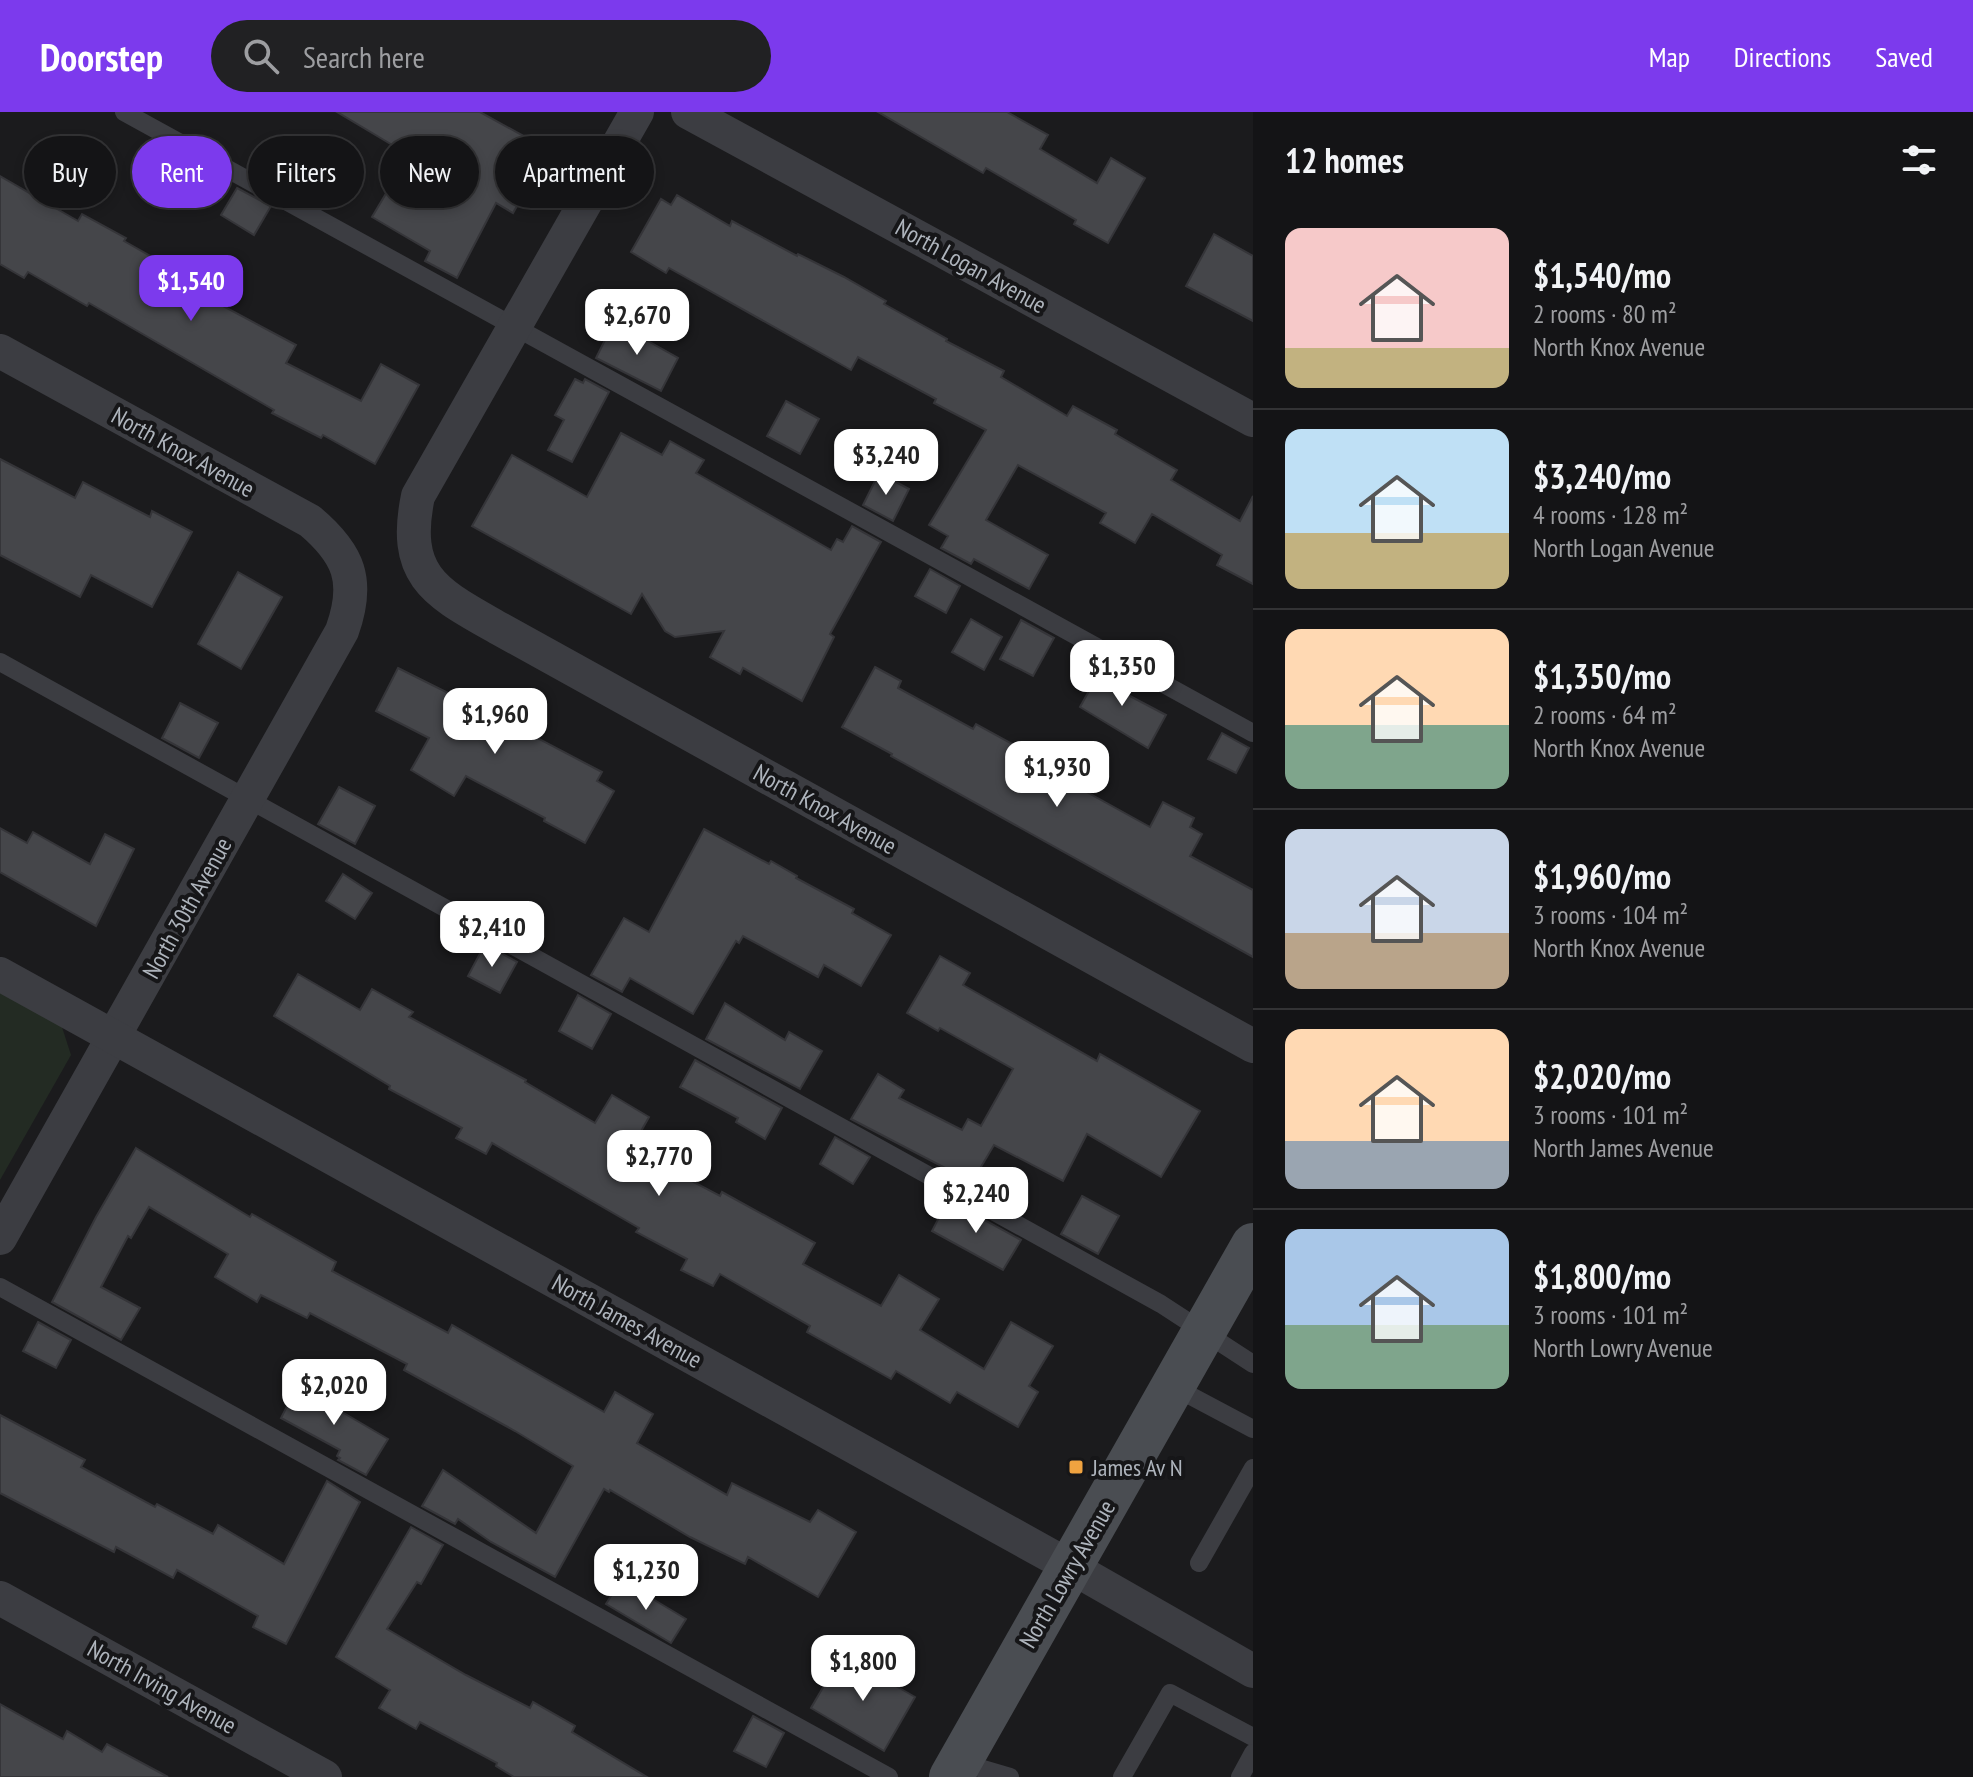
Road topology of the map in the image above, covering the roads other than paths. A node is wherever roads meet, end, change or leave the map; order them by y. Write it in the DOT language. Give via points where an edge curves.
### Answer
graph roads {
  1 [pos="124,112"];
  2 [pos="637,112"];
  3 [pos="688,112"];
  4 [pos="513,325"];
  5 [pos="0,351"];
  6 [pos="1253,420"];
  7 [pos="348,571"];
  8 [pos="0,662"];
  9 [pos="1253,733"];
  10 [pos="249,799"];
  11 [pos="0,974"];
  12 [pos="115,1037"];
  13 [pos="1253,1046"];
  14 [pos="0,1238"];
  15 [pos="1253,1245"];
  16 [pos="0,1287"];
  17 [pos="1204,1333"];
  18 [pos="1253,1364"];
  19 [pos="1174,1387"];
  20 [pos="1253,1429"];
  21 [pos="1253,1468"];
  22 [pos="1199,1563"];
  23 [pos="1071,1567"];
  24 [pos="0,1598"];
  25 [pos="1253,1671"];
  26 [pos="1253,1737"];
  27 [pos="1253,1753"];
  28 [pos="955,1770"];
  29 [pos="325,1777"];
  30 [pos="889,1777"];
  31 [pos="1010,1777"];
  32 [pos="1122,1777"];
  33 [pos="1240,1777"];
  1 -- 4 [label="lane"];
  2 -- 4 [label="street"];
  3 -- 6 [label="street, North Logan Avenue"];
  4 -- 9 [label="lane"];
  4 -- 13 [label="street, North Knox Avenue" via="418,496 412,538 432,586"];
  5 -- 7 [label="street, North Knox Avenue" via="310,521 333,540"];
  7 -- 10 [label="street, North 30th Avenue" via="348,615 342,631"];
  8 -- 10 [label="lane"];
  10 -- 12 [label="street, North 30th Avenue"];
  10 -- 17 [label="lane" via="1161,1304"];
  11 -- 12 [label="street, North James Avenue"];
  12 -- 14 [label="street, North 30th Avenue"];
  12 -- 23 [label="street, North James Avenue"];
  15 -- 17 [label="main road, North Lowry Avenue"];
  16 -- 30 [label="lane"];
  17 -- 18 [label="lane"];
  17 -- 19 [label="main road, North Lowry Avenue"];
  19 -- 20 [label="lane"];
  19 -- 23 [label="main road, North Lowry Avenue"];
  21 -- 22 [label="lane"];
  23 -- 25 [label="street, North James Avenue"];
  23 -- 28 [label="main road, North Lowry Avenue"];
  24 -- 29 [label="street, North Irving Avenue"];
  26 -- 32 [label="lane" via="1170,1693"];
  27 -- 33 [label="lane"];
  28 -- 31 [label="lane"];
}
